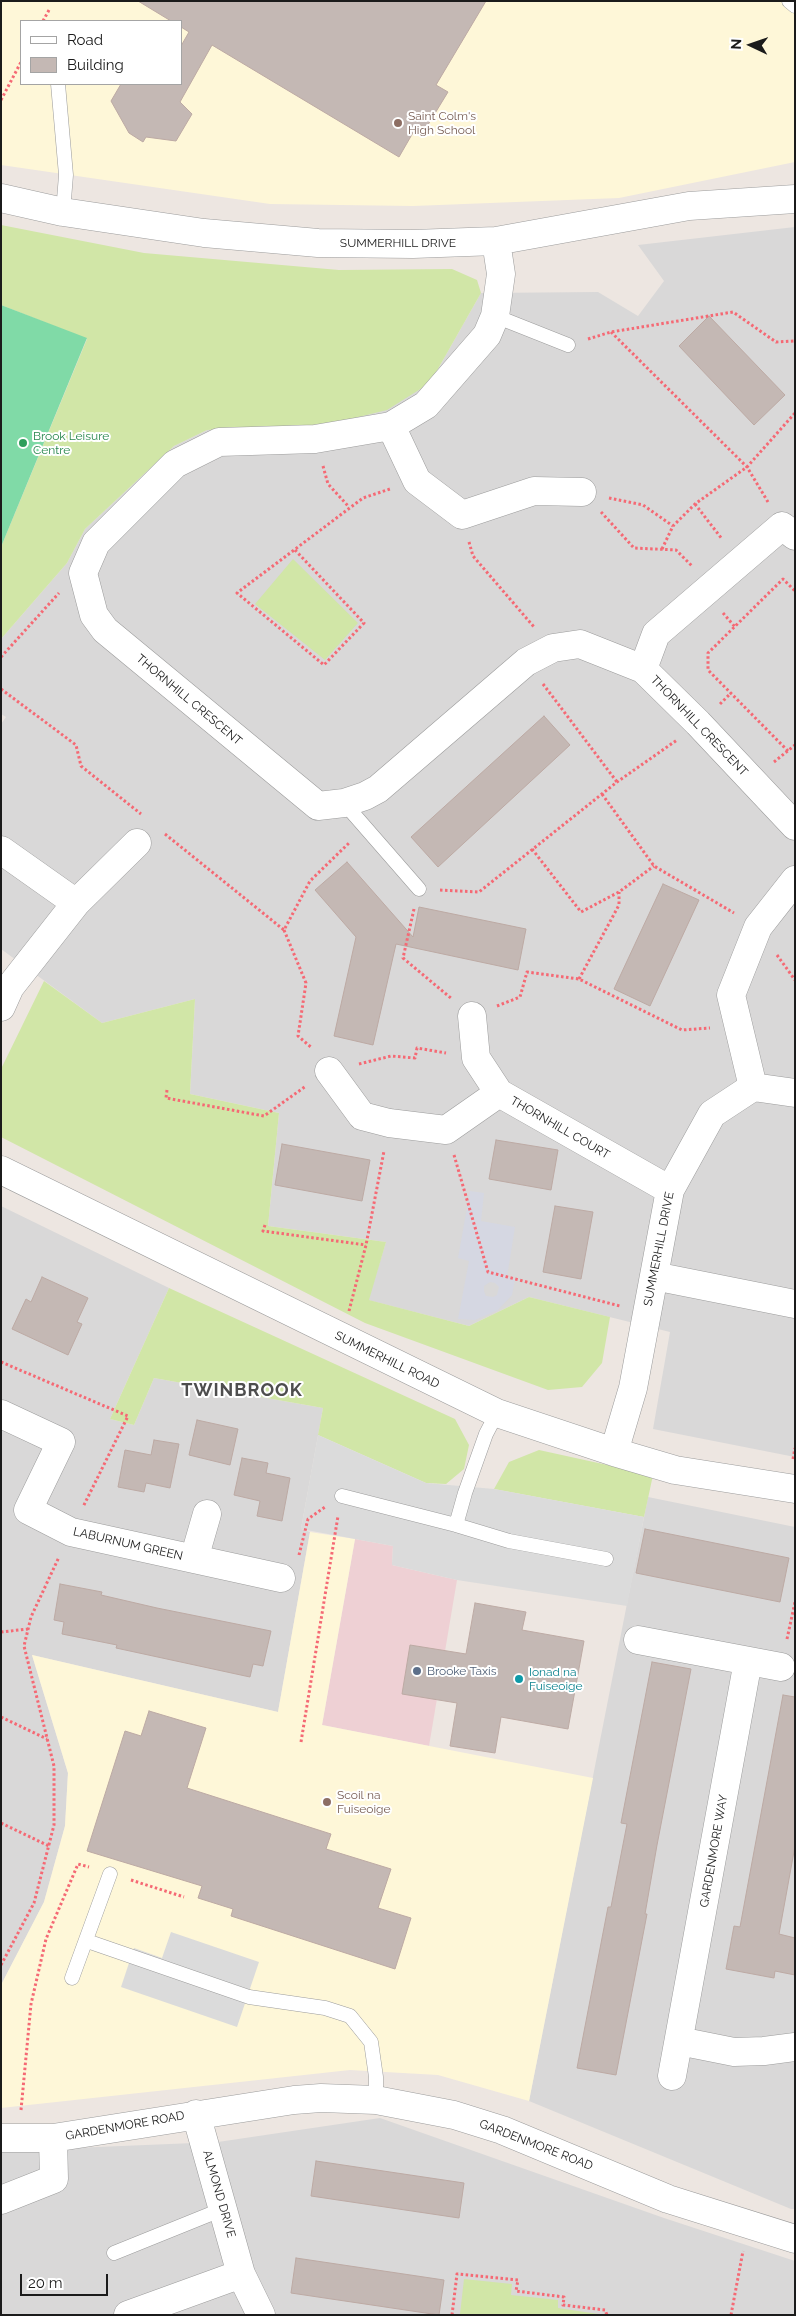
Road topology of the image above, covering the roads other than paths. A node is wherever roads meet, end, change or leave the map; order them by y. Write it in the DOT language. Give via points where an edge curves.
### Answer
graph roads {
  1 [pos="788,1"];
  2 [pos="795,6"];
  3 [pos="58,85"];
  4 [pos="1,198"];
  5 [pos="795,198"];
  6 [pos="63,212"];
  7 [pos="496,241"];
  8 [pos="495,316"];
  9 [pos="568,345"];
  10 [pos="391,426"];
  11 [pos="582,492"];
  12 [pos="788,531"];
  13 [pos="643,669"];
  14 [pos="344,803"];
  15 [pos="795,826"];
  16 [pos="137,843"];
  17 [pos="1,850"];
  18 [pos="795,880"];
  19 [pos="419,889"];
  20 [pos="76,903"];
  21 [pos="1,1006"];
  22 [pos="472,1016"];
  23 [pos="329,1071"];
  24 [pos="753,1087"];
  25 [pos="499,1093"];
  26 [pos="795,1093"];
  27 [pos="1,1170"];
  28 [pos="670,1190"];
  29 [pos="654,1276"];
  30 [pos="795,1304"];
  31 [pos="497,1413"];
  32 [pos="1,1414"];
  33 [pos="614,1452"];
  34 [pos="795,1489"];
  35 [pos="342,1496"];
  36 [pos="207,1514"];
  37 [pos="456,1525"];
  38 [pos="194,1559"];
  39 [pos="606,1559"];
  40 [pos="281,1578"];
  41 [pos="638,1640"];
  42 [pos="748,1661"];
  43 [pos="781,1667"];
  44 [pos="110,1874"];
  45 [pos="86,1941"];
  46 [pos="72,1978"];
  47 [pos="679,2041"];
  48 [pos="795,2047"];
  49 [pos="672,2076"];
  50 [pos="376,2100"];
  51 [pos="196,2114"];
  52 [pos="1,2138"];
  53 [pos="53,2138"];
  54 [pos="1,2200"];
  55 [pos="223,2209"];
  56 [pos="795,2239"];
  57 [pos="114,2253"];
  58 [pos="241,2274"];
  59 [pos="128,2315"];
  60 [pos="260,2315"];
  1 -- 2 [label="lane"];
  3 -- 6 [label="lane" via="66,175"];
  4 -- 6 [label="street, SUMMERHILL DRIVE"];
  5 -- 7 [label="street, SUMMERHILL DRIVE" via="688,206"];
  6 -- 7 [label="street, SUMMERHILL DRIVE" via="204,233 318,243"];
  7 -- 8 [label="street" via="502,274"];
  8 -- 9 [label="lane"];
  8 -- 10 [label="street" via="487,335 426,405"];
  10 -- 11 [label="street" via="417,481 462,514 534,491"];
  10 -- 14 [label="street, THORNHILL CRESCENT" via="315,439 219,442 175,464 96,544 83,573 94,616 105,630 318,806"];
  12 -- 13 [label="street" via="740,562 656,634"];
  13 -- 14 [label="street, THORNHILL CRESCENT" via="580,644 553,648 526,662 378,788"];
  13 -- 15 [label="street, THORNHILL CRESCENT"];
  14 -- 19 [label="lane"];
  16 -- 20 [label="street"];
  17 -- 20 [label="street"];
  18 -- 24 [label="street" via="758,927 731,995"];
  20 -- 21 [label="street" via="10,987"];
  22 -- 25 [label="street" via="476,1058"];
  23 -- 25 [label="street, THORNHILL COURT" via="362,1116 389,1123 446,1130"];
  24 -- 26 [label="street"];
  24 -- 28 [label="street, SUMMERHILL DRIVE" via="712,1114"];
  25 -- 28 [label="street, THORNHILL COURT"];
  27 -- 31 [label="street, SUMMERHILL ROAD"];
  28 -- 29 [label="street, SUMMERHILL DRIVE"];
  29 -- 30 [label="street"];
  29 -- 33 [label="street, SUMMERHILL DRIVE" via="633,1388"];
  31 -- 33 [label="street, SUMMERHILL ROAD"];
  31 -- 37 [label="lane" via="486,1434"];
  32 -- 38 [label="street, LABURNUM GREEN" via="61,1442 28,1510 71,1532"];
  33 -- 34 [label="street, SUMMERHILL ROAD" via="675,1470"];
  35 -- 37 [label="lane"];
  36 -- 38 [label="street"];
  37 -- 39 [label="lane" via="509,1541"];
  38 -- 40 [label="street, LABURNUM GREEN"];
  41 -- 42 [label="street"];
  42 -- 43 [label="street"];
  42 -- 47 [label="street, GARDENMORE WAY"];
  44 -- 45 [label="lane"];
  45 -- 46 [label="lane"];
  45 -- 50 [label="lane" via="249,1997 325,2008 350,2016 371,2042"];
  47 -- 48 [label="street" via="734,2052"];
  47 -- 49 [label="street, GARDENMORE WAY"];
  50 -- 51 [label="street, GARDENMORE ROAD" via="294,2100"];
  50 -- 56 [label="street, GARDENMORE ROAD" via="454,2115 502,2130 668,2199"];
  51 -- 53 [label="street, GARDENMORE ROAD"];
  51 -- 55 [label="street, ALMOND DRIVE"];
  52 -- 53 [label="street, GARDENMORE ROAD"];
  53 -- 54 [label="street" via="54,2179"];
  55 -- 57 [label="lane"];
  55 -- 58 [label="street, ALMOND DRIVE"];
  58 -- 59 [label="street"];
  58 -- 60 [label="street, ALMOND DRIVE"];
}
